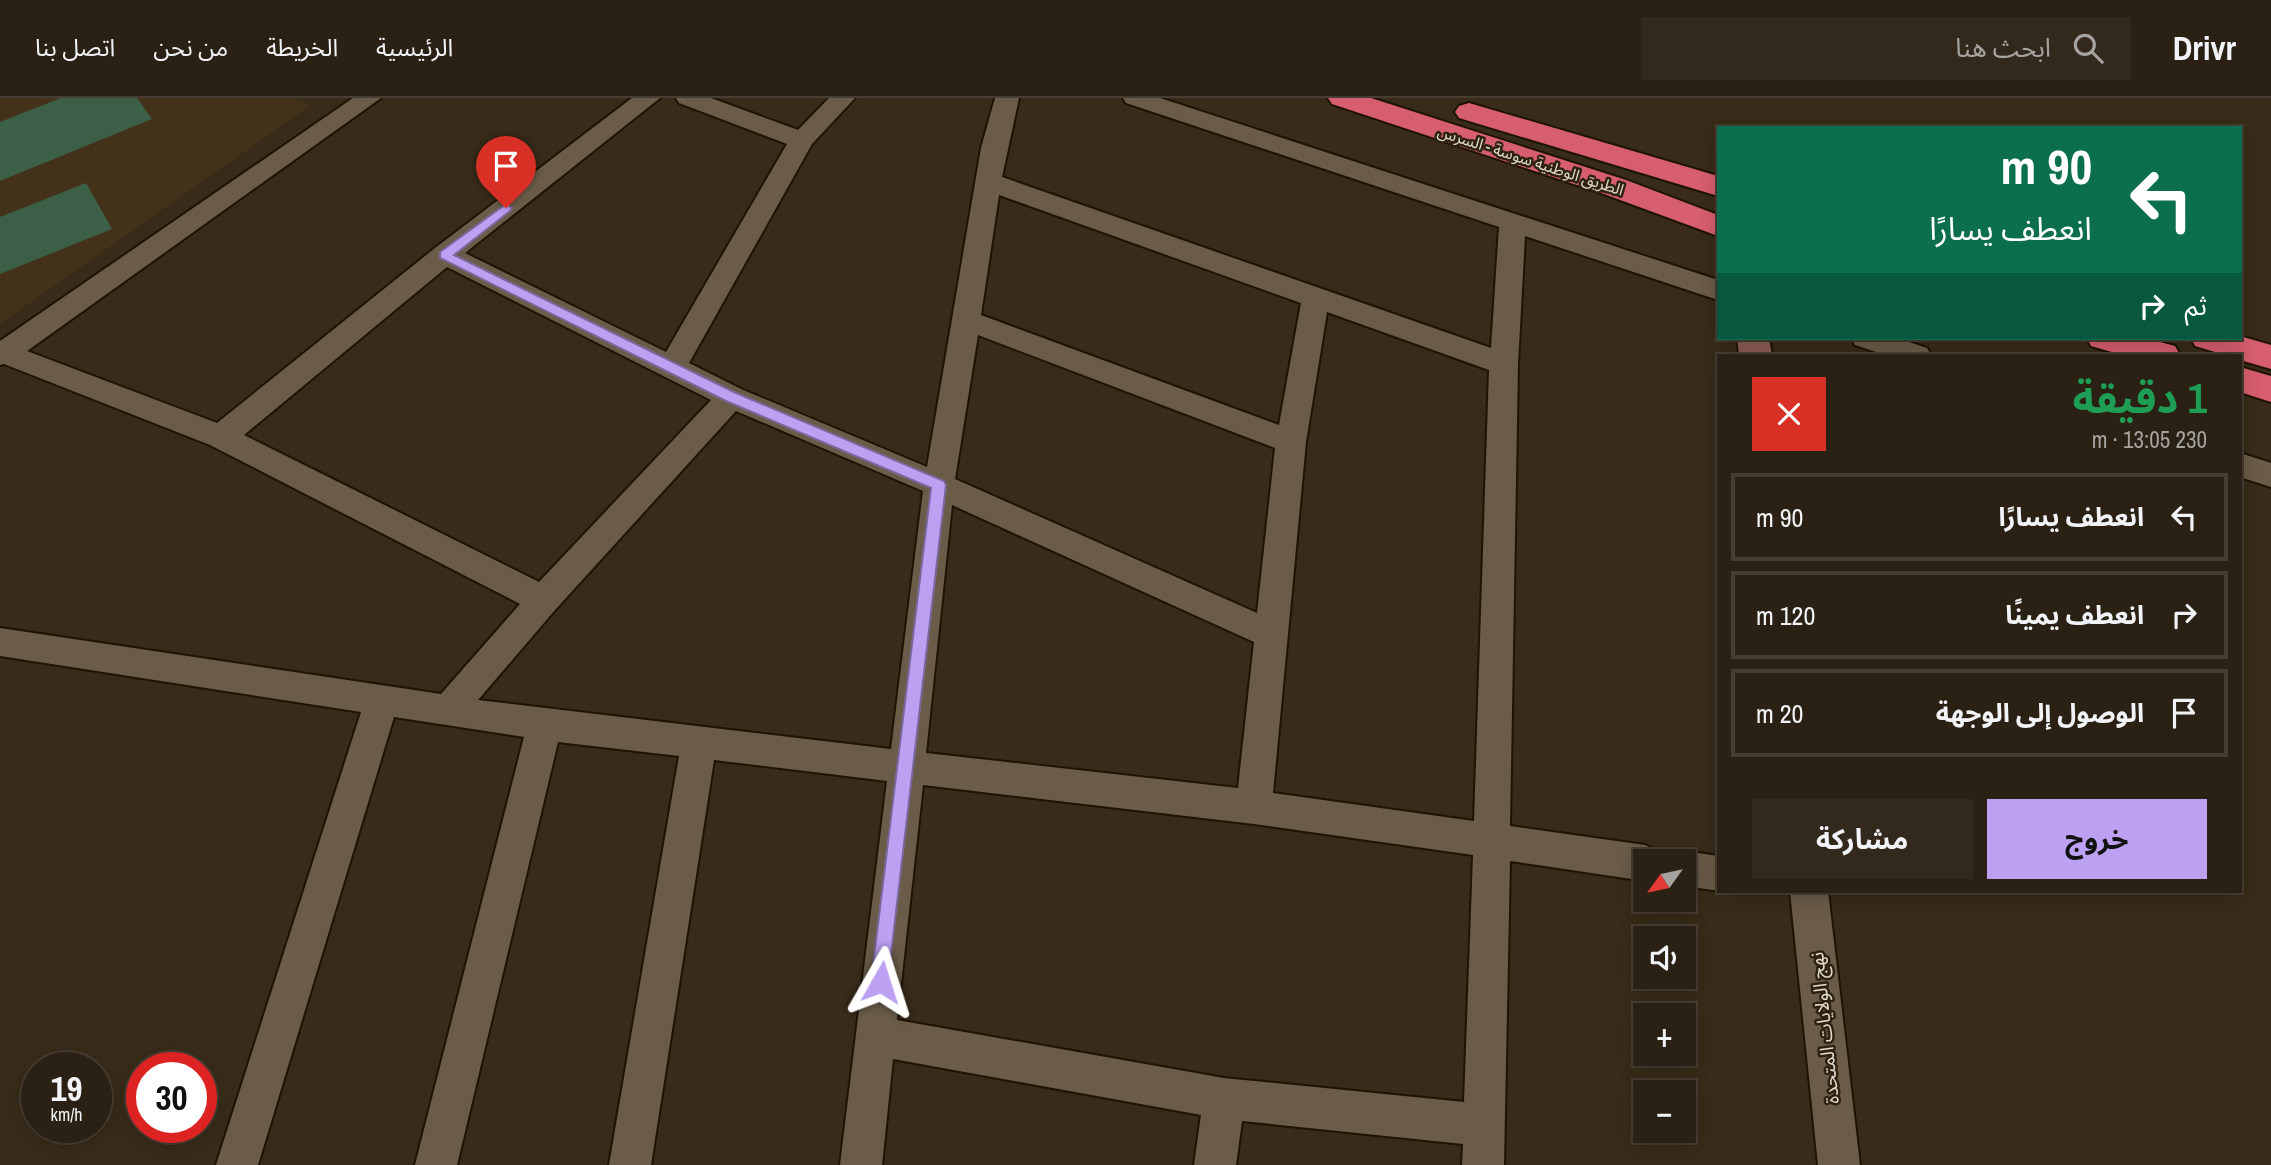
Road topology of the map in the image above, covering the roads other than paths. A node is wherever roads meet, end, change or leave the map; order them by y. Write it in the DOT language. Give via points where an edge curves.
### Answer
graph roads {
  1 [pos="369,98"];
  2 [pos="648,98"];
  3 [pos="688,98"];
  4 [pos="843,98"];
  5 [pos="1007,98"];
  6 [pos="1135,98"];
  7 [pos="1342,98"];
  8 [pos="1422,98"];
  9 [pos="802,140"];
  10 [pos="990,182"];
  11 [pos="1717,186"];
  12 [pos="1513,222"];
  13 [pos="1717,224"];
  14 [pos="444,255"];
  15 [pos="1717,290"];
  16 [pos="1316,298"];
  17 [pos="966,320"];
  18 [pos="1871,340"];
  19 [pos="2110,340"];
  20 [pos="2213,340"];
  21 [pos="2,354"];
  22 [pos="1914,354"];
  23 [pos="2159,354"];
  24 [pos="2271,358"];
  25 [pos="1504,364"];
  26 [pos="672,367"];
  27 [pos="2242,380"];
  28 [pos="2271,388"];
  29 [pos="731,397"];
  30 [pos="221,437"];
  31 [pos="1291,442"];
  32 [pos="2242,466"];
  33 [pos="2271,475"];
  34 [pos="939,485"];
  35 [pos="543,600"];
  36 [pos="1272,634"];
  37 [pos="0,642"];
  38 [pos="381,702"];
  39 [pos="449,709"];
  40 [pos="545,725"];
  41 [pos="699,743"];
  42 [pos="905,766"];
  43 [pos="1254,807"];
  44 [pos="1490,840"];
  45 [pos="1633,861"];
  46 [pos="1696,871"];
  47 [pos="1717,874"];
  48 [pos="1809,893"];
  49 [pos="875,1036"];
  50 [pos="1224,1099"];
  51 [pos="1484,1125"];
  52 [pos="237,1165"];
  53 [pos="436,1165"];
  54 [pos="630,1165"];
  55 [pos="861,1165"];
  56 [pos="1215,1165"];
  57 [pos="1483,1165"];
  58 [pos="1839,1165"];
  1 -- 21 [label="street"];
  2 -- 14 [label="street"];
  3 -- 9 [label="street"];
  4 -- 9 [label="street"];
  5 -- 10 [label="street"];
  6 -- 12 [label="street"];
  7 -- 13 [label="highway, الطريق الوطنية سوسة - السرس"];
  8 -- 11 [label="highway, الطريق الوطنية سوسة - السرس"];
  9 -- 26 [label="street"];
  10 -- 16 [label="street"];
  10 -- 17 [label="street"];
  12 -- 15 [label="street"];
  12 -- 25 [label="street"];
  14 -- 26 [label="street"];
  14 -- 30 [label="street"];
  16 -- 25 [label="street"];
  16 -- 31 [label="street"];
  17 -- 31 [label="street"];
  17 -- 34 [label="street"];
  18 -- 22 [label="street"];
  19 -- 23 [label="highway"];
  20 -- 24 [label="highway"];
  21 -- 30 [label="street"];
  25 -- 44 [label="street"];
  26 -- 29 [label="street"];
  27 -- 28 [label="highway"];
  29 -- 34 [label="street"];
  29 -- 35 [label="street"];
  30 -- 35 [label="street"];
  31 -- 36 [label="street"];
  32 -- 33 [label="street"];
  34 -- 36 [label="street"];
  34 -- 42 [label="street"];
  35 -- 39 [label="street"];
  36 -- 43 [label="street"];
  37 -- 38 [label="street"];
  38 -- 39 [label="street"];
  38 -- 52 [label="street"];
  39 -- 40 [label="street"];
  40 -- 41 [label="street"];
  40 -- 53 [label="street"];
  41 -- 42 [label="street"];
  41 -- 54 [label="street"];
  42 -- 43 [label="street"];
  42 -- 49 [label="street"];
  43 -- 44 [label="street"];
  44 -- 45 [label="street"];
  44 -- 51 [label="street"];
  46 -- 47 [label="street"];
  48 -- 58 [label="street, نهج الولايات المتحدة"];
  49 -- 50 [label="street"];
  49 -- 55 [label="street"];
  50 -- 51 [label="street"];
  50 -- 56 [label="street"];
  51 -- 57 [label="street"];
}
